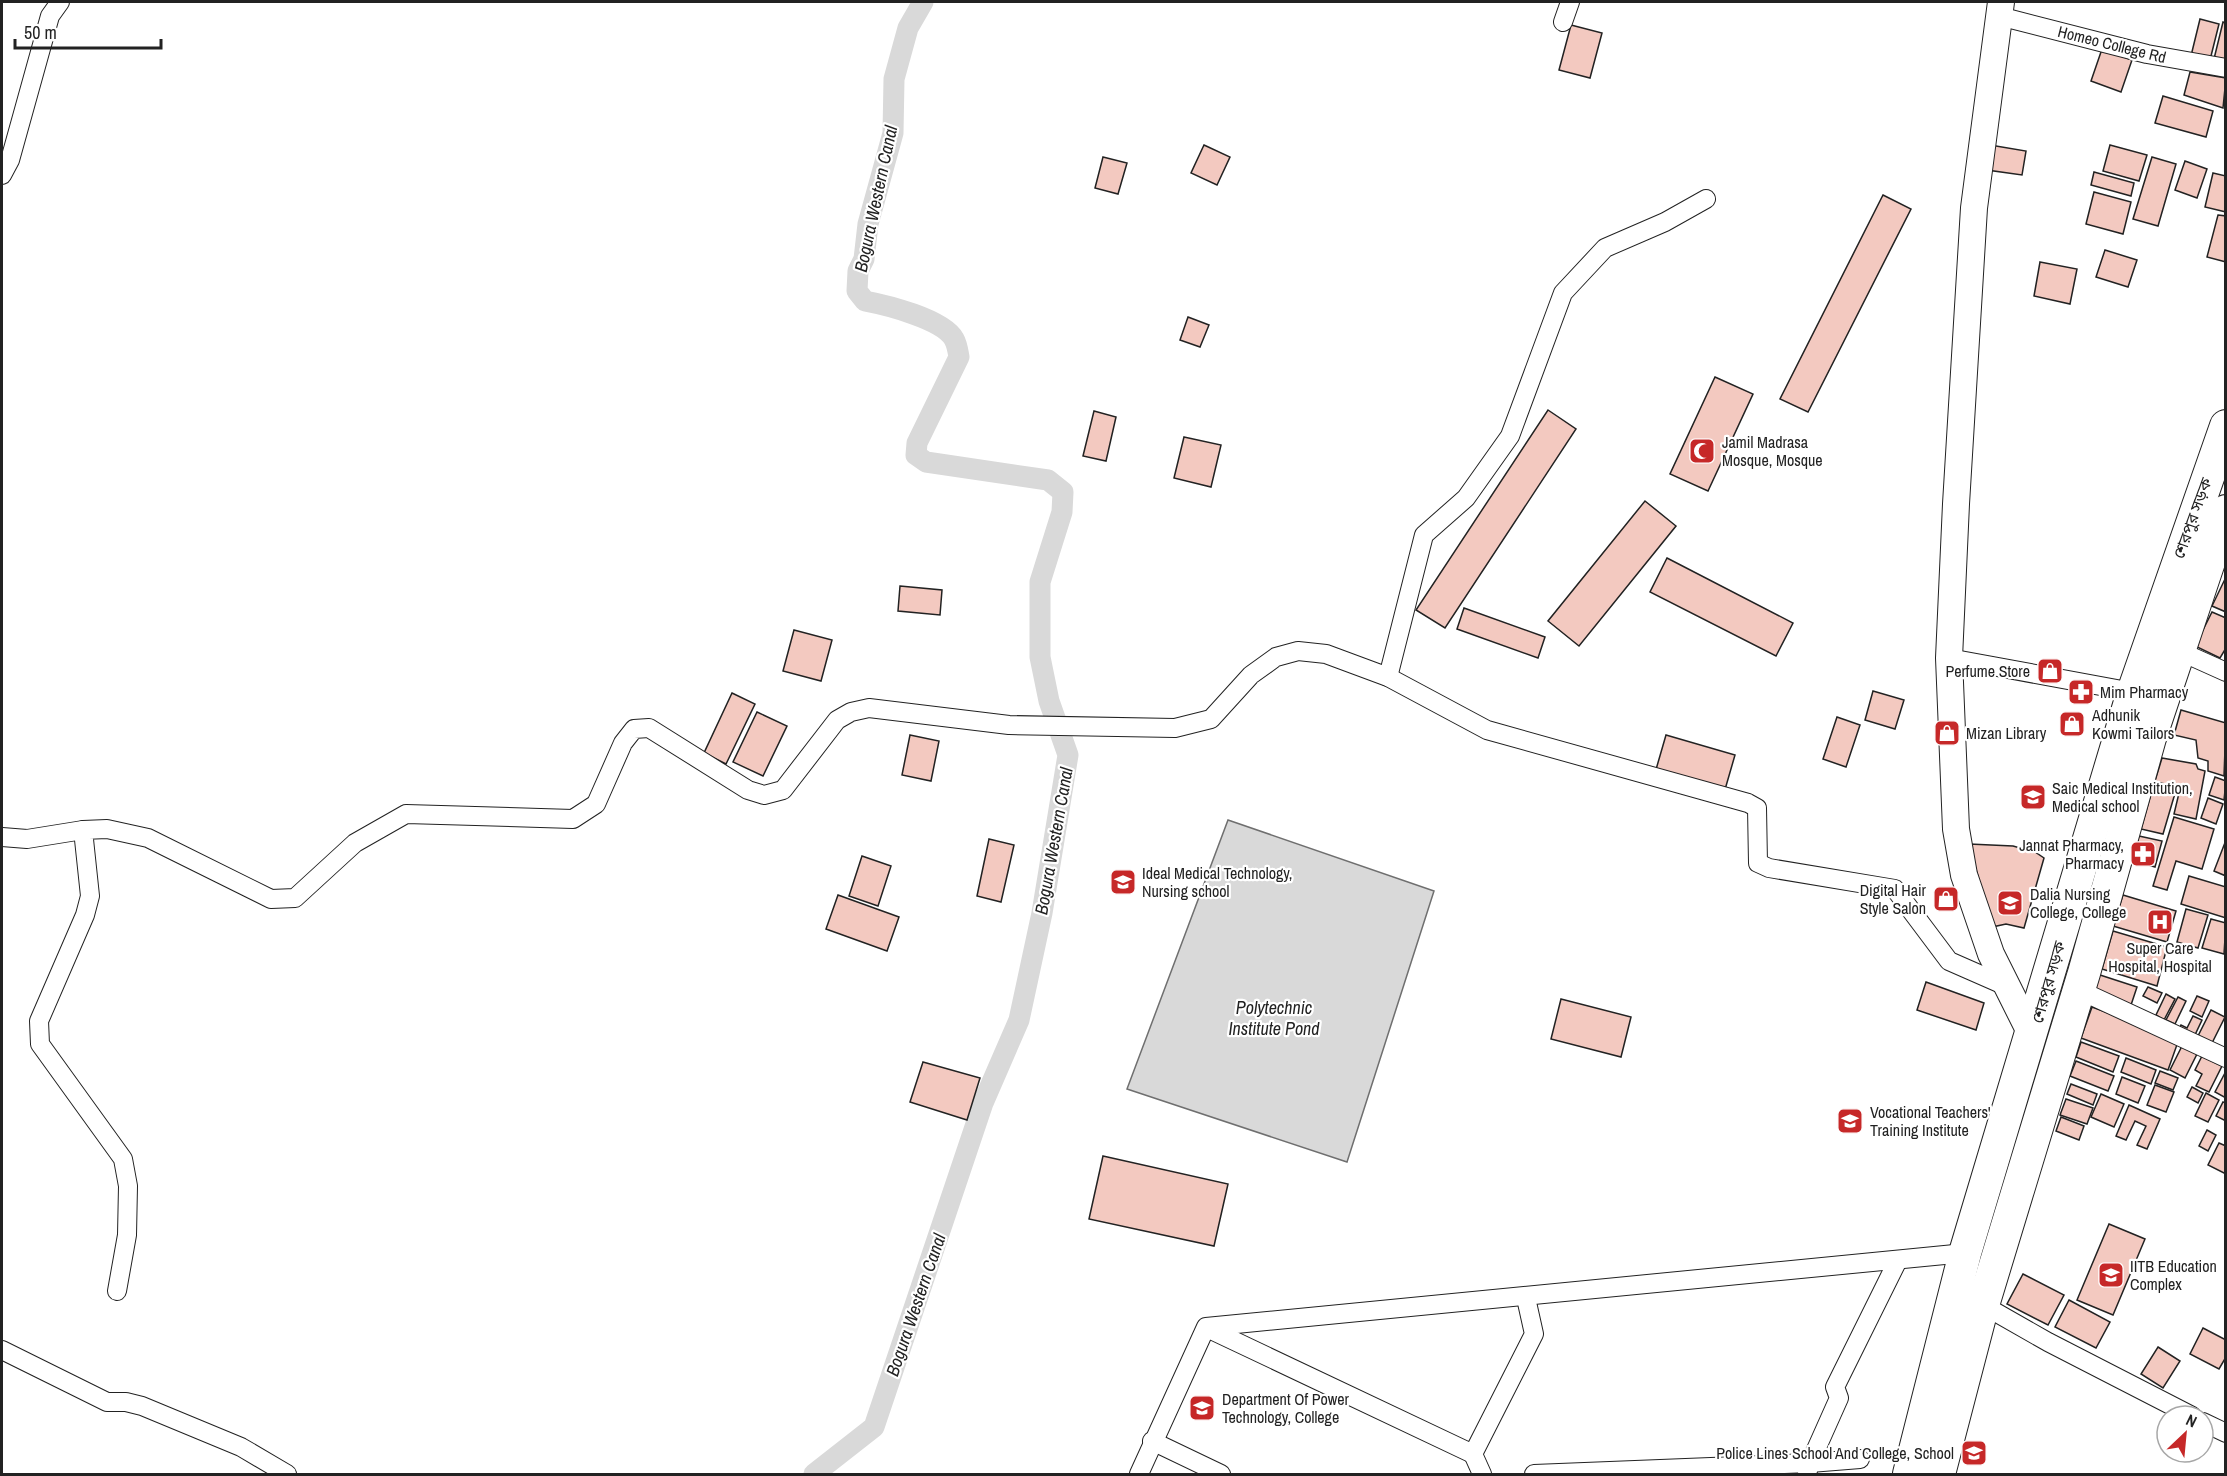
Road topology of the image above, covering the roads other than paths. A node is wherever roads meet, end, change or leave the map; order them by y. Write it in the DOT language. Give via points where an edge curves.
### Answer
graph roads {
  1 [pos="60,2"];
  2 [pos="1570,2"];
  3 [pos="2000,9"];
  4 [pos="1563,22"];
  5 [pos="2226,68"];
  6 [pos="2,175"];
  7 [pos="1706,199"];
  8 [pos="2226,426"];
  9 [pos="2226,511"];
  10 [pos="2177,650"];
  11 [pos="1949,658"];
  12 [pos="2226,672"];
  13 [pos="1388,677"];
  14 [pos="2133,692"];
  15 [pos="83,830"];
  16 [pos="2,837"];
  17 [pos="2006,986"];
  18 [pos="2079,990"];
  19 [pos="2032,1036"];
  20 [pos="2226,1058"];
  21 [pos="1965,1253"];
  22 [pos="1898,1260"];
  23 [pos="117,1291"];
  24 [pos="1526,1298"];
  25 [pos="1983,1305"];
  26 [pos="1206,1327"];
  27 [pos="2,1350"];
  28 [pos="2169,1404"];
  29 [pos="1152,1441"];
  30 [pos="1473,1454"];
  31 [pos="1860,1459"];
  32 [pos="1808,1469"];
  33 [pos="287,1474"];
  34 [pos="1139,1474"];
  35 [pos="1221,1474"];
  36 [pos="1482,1474"];
  37 [pos="1534,1474"];
  38 [pos="1559,1474"];
  39 [pos="1909,1474"];
  40 [pos="1939,1474"];
  1 -- 6 [label="street" via="50,16 10,160"];
  2 -- 4 [label="street"];
  3 -- 5 [label="street, Homeo College Rd" via="2147,54"];
  3 -- 11 [label="street" via="1974,208"];
  7 -- 13 [label="street" via="1605,248 1563,292 1510,436 1466,498 1424,535"];
  8 -- 14 [label="highway, শেরপুর সড়ক"];
  9 -- 10 [label="highway, শেরপুর সড়ক"];
  10 -- 12 [label="street"];
  10 -- 18 [label="highway, শেরপুর সড়ক"];
  11 -- 14 [label="street"];
  11 -- 17 [label="street" via="1956,829 1964,875"];
  13 -- 15 [label="street" via="1326,654 1298,651 1276,657 1251,675 1210,719 1175,729 1009,725 869,708 837,720 783,790 764,795 748,790 649,728 634,729 623,743 596,804 573,819 406,814 355,843 295,898 271,900 148,838 108,829"];
  13 -- 17 [label="street" via="1487,730 1748,803 1756,808 1758,862 1769,868 1895,889 1949,961"];
  14 -- 19 [label="highway, শেরপুর সড়ক"];
  15 -- 16 [label="street" via="27,839"];
  15 -- 23 [label="street" via="90,896 39,1021 40,1044 123,1159 128,1186 127,1235"];
  17 -- 19 [label="street"];
  18 -- 20 [label="street"];
  18 -- 25 [label="highway, শেরপুর সড়ক"];
  19 -- 21 [label="highway, শেরপুর সড়ক"];
  21 -- 22 [label="street"];
  21 -- 39 [label="highway, শেরপুর সড়ক"];
  22 -- 24 [label="street"];
  22 -- 32 [label="street" via="1835,1387 1839,1398"];
  24 -- 26 [label="street"];
  24 -- 30 [label="street" via="1534,1334"];
  25 -- 28 [label="street"];
  25 -- 40 [label="highway, শেরপুর সড়ক"];
  26 -- 29 [label="street"];
  26 -- 30 [label="street"];
  27 -- 33 [label="street" via="107,1402 142,1406 241,1447"];
  29 -- 34 [label="street"];
  29 -- 35 [label="street"];
  30 -- 36 [label="street"];
  31 -- 32 [label="street"];
  32 -- 38 [label="street"];
  37 -- 38 [label="street"];
}
